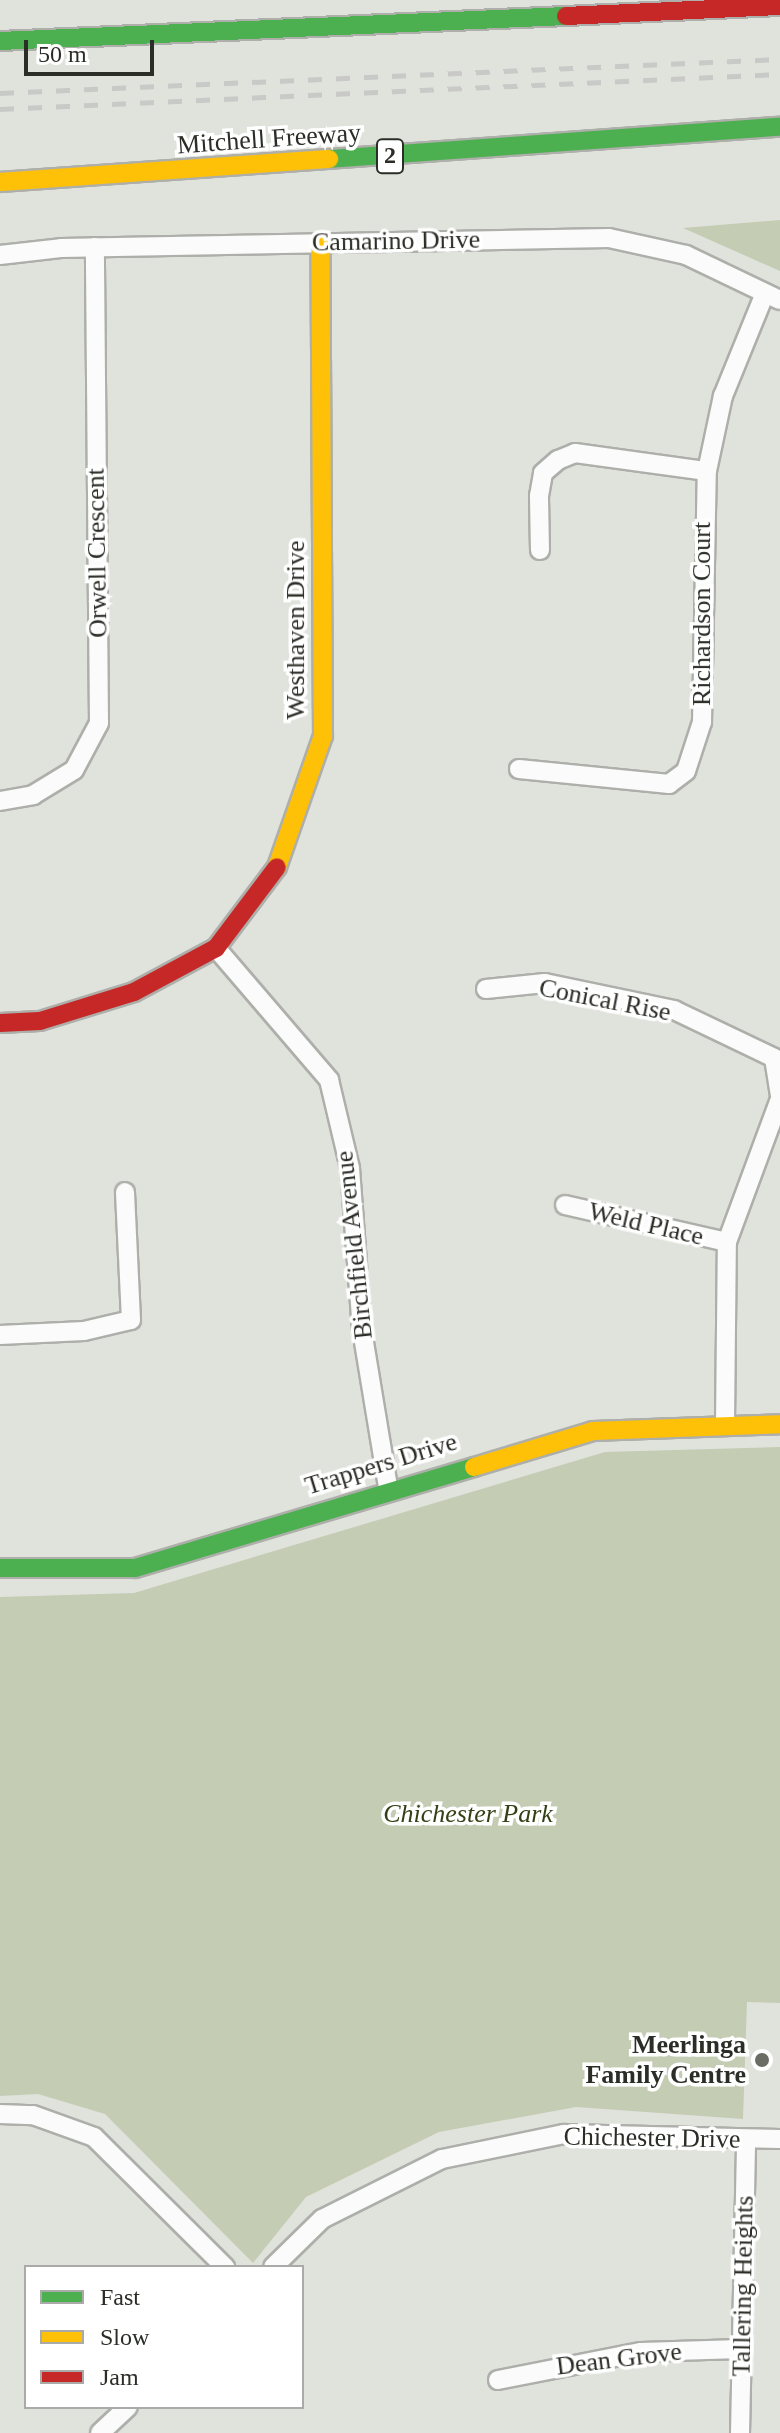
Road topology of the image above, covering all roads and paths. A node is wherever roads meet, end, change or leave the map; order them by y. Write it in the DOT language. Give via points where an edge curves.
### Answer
graph roads {
  1 [pos="780,6"];
  2 [pos="0,41"];
  3 [pos="780,127"];
  4 [pos="0,182"];
  5 [pos="320,243"];
  6 [pos="95,247"];
  7 [pos="0,255"];
  8 [pos="772,296"];
  9 [pos="707,471"];
  10 [pos="540,550"];
  11 [pos="519,769"];
  12 [pos="0,801"];
  13 [pos="216,948"];
  14 [pos="486,989"];
  15 [pos="0,1023"];
  16 [pos="780,1097"];
  17 [pos="125,1192"];
  18 [pos="565,1205"];
  19 [pos="727,1242"];
  20 [pos="0,1335"];
  21 [pos="725,1423"];
  22 [pos="780,1424"];
  23 [pos="388,1487"];
  24 [pos="0,1568"];
  25 [pos="0,2114"];
  26 [pos="746,2139"];
  27 [pos="780,2139"];
  28 [pos="223,2265"];
  29 [pos="275,2265"];
  30 [pos="741,2349"];
  31 [pos="498,2380"];
  32 [pos="126,2409"];
  33 [pos="100,2433"];
  34 [pos="740,2433"];
  1 -- 2 [label="main road"];
  3 -- 4 [label="main road, Mitchell Freeway / 2"];
  5 -- 6 [label="street, Camarino Drive"];
  5 -- 8 [label="street, Camarino Drive" via="622,240 686,255"];
  5 -- 13 [label="main road, Westhaven Drive" via="323,736 274,876"];
  6 -- 7 [label="street, Camarino Drive"];
  6 -- 12 [label="street, Orwell Crescent" via="99,723 74,770 33,795"];
  8 -- 9 [label="street, Richardson Court" via="723,396"];
  9 -- 10 [label="street" via="575,453 558,460 543,473"];
  9 -- 11 [label="street, Richardson Court" via="702,722 686,771 669,784"];
  13 -- 15 [label="main road, Westhaven Drive" via="134,992 40,1021"];
  13 -- 23 [label="street, Birchfield Avenue" via="329,1080 350,1168 362,1330"];
  14 -- 16 [label="street, Conical Rise" via="545,983 674,1010 774,1058"];
  16 -- 19 [label="street, Conical Rise"];
  17 -- 20 [label="street" via="131,1320 84,1331"];
  18 -- 19 [label="street, Weld Place"];
  19 -- 21 [label="street, Conical Rise"];
  21 -- 22 [label="main road, Trappers Drive"];
  21 -- 23 [label="main road, Trappers Drive" via="593,1431"];
  23 -- 24 [label="main road, Trappers Drive" via="135,1568"];
  25 -- 28 [label="street" via="33,2115 94,2137"];
  26 -- 27 [label="street, Chichester Drive"];
  26 -- 29 [label="street, Chichester Drive" via="564,2134 442,2159 322,2219"];
  26 -- 30 [label="street, Tallering Heights"];
  30 -- 31 [label="street, Dean Grove" via="641,2352"];
  30 -- 34 [label="street, Tallering Heights"];
  32 -- 33 [label="street"];
}
